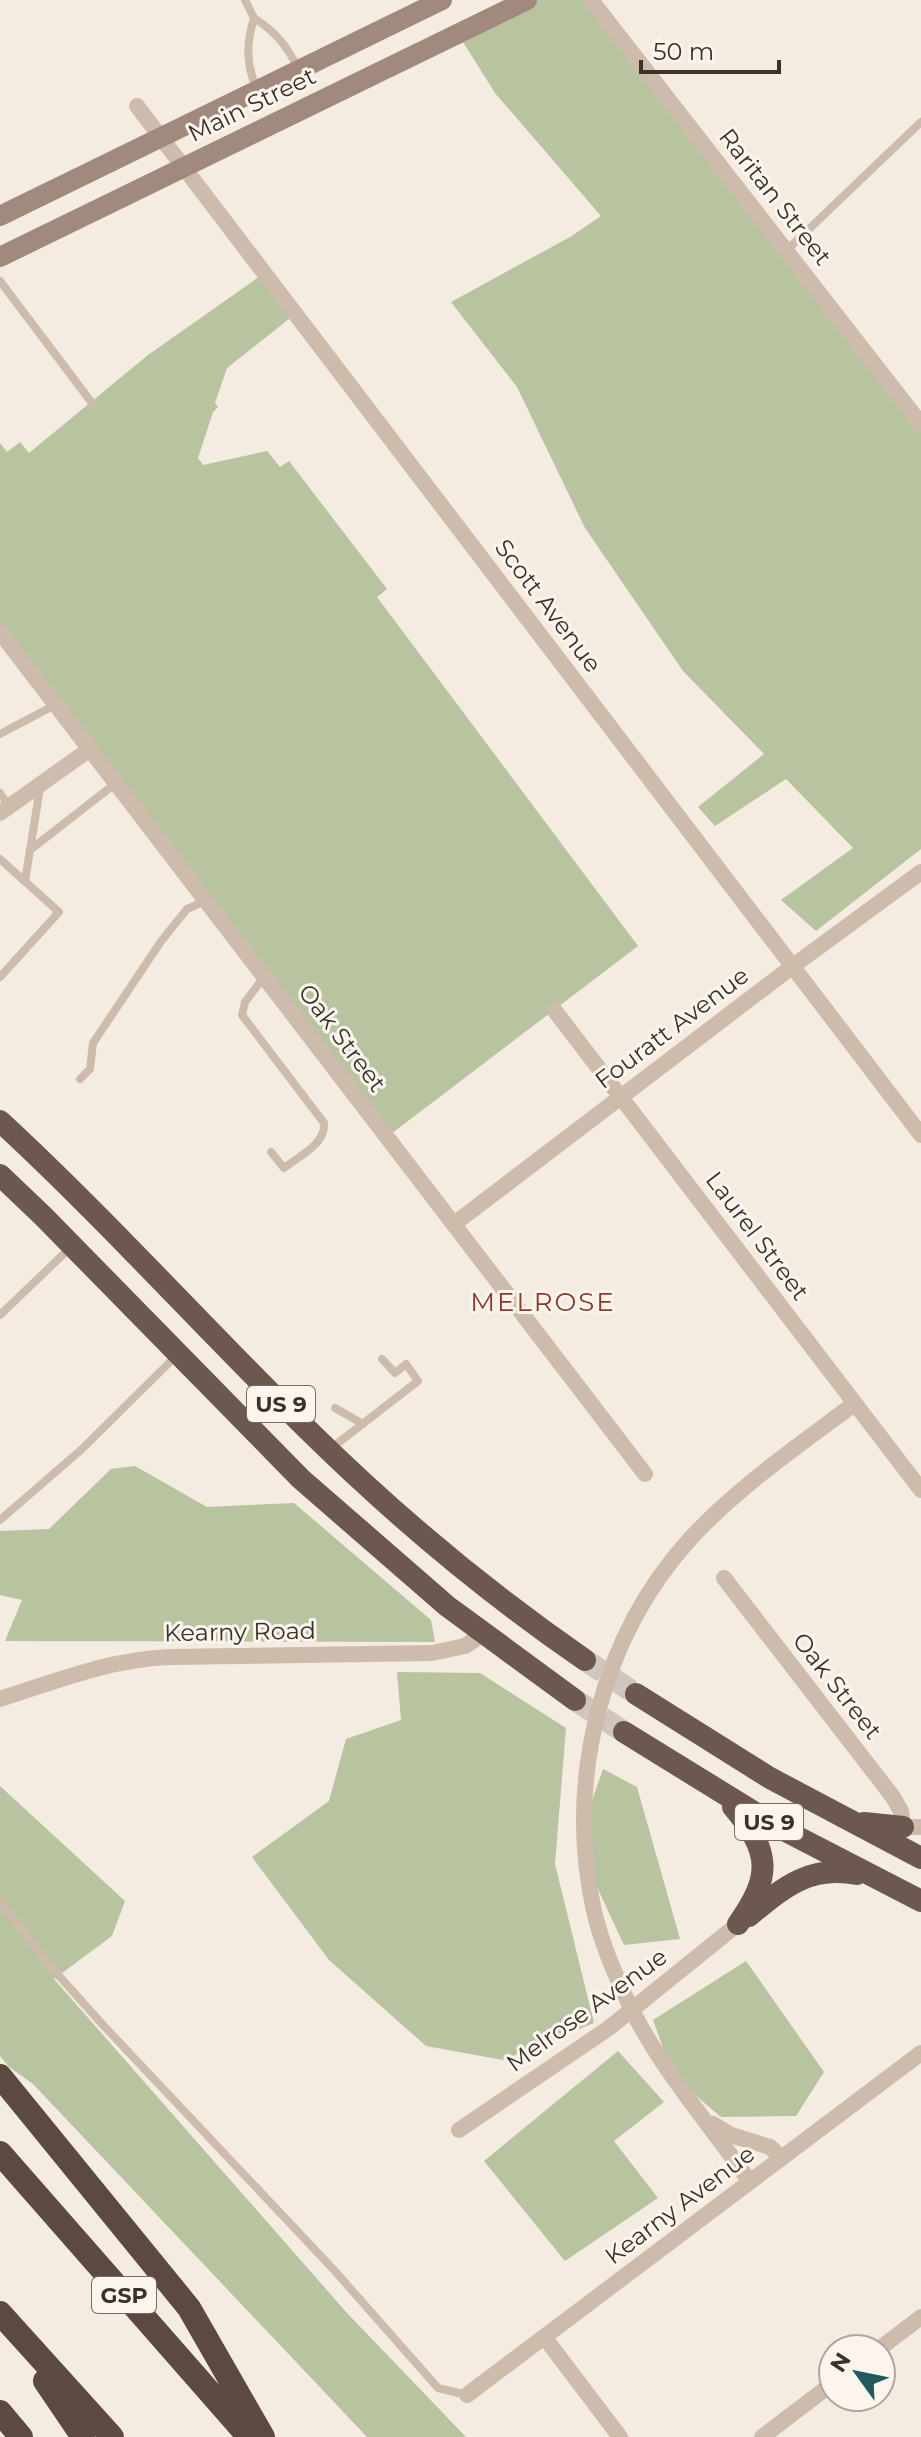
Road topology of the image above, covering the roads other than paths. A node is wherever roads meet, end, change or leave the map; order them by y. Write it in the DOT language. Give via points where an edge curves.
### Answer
graph roads {
  1 [pos="245,0"];
  2 [pos="442,0"];
  3 [pos="527,0"];
  4 [pos="591,0"];
  5 [pos="254,18"];
  6 [pos="299,70"];
  7 [pos="258,90"];
  8 [pos="137,106"];
  9 [pos="921,122"];
  10 [pos="160,138"];
  11 [pos="182,168"];
  12 [pos="0,216"];
  13 [pos="786,251"];
  14 [pos="0,257"];
  15 [pos="0,281"];
  16 [pos="92,403"];
  17 [pos="921,424"];
  18 [pos="0,632"];
  19 [pos="55,704"];
  20 [pos="0,734"];
  21 [pos="90,749"];
  22 [pos="116,783"];
  23 [pos="41,784"];
  24 [pos="3,804"];
  25 [pos="30,850"];
  26 [pos="0,859"];
  27 [pos="921,872"];
  28 [pos="25,881"];
  29 [pos="206,900"];
  30 [pos="793,966"];
  31 [pos="0,977"];
  32 [pos="264,977"];
  33 [pos="555,1011"];
  34 [pos="80,1079"];
  35 [pos="621,1097"];
  36 [pos="0,1121"];
  37 [pos="921,1135"];
  38 [pos="271,1152"];
  39 [pos="0,1175"];
  40 [pos="454,1224"];
  41 [pos="72,1246"];
  42 [pos="0,1315"];
  43 [pos="177,1354"];
  44 [pos="382,1359"];
  45 [pos="854,1404"];
  46 [pos="335,1408"];
  47 [pos="363,1424"];
  48 [pos="329,1450"];
  49 [pos="645,1474"];
  50 [pos="921,1490"];
  51 [pos="0,1520"];
  52 [pos="724,1578"];
  53 [pos="483,1634"];
  54 [pos="585,1660"];
  55 [pos="636,1694"];
  56 [pos="0,1699"];
  57 [pos="575,1700"];
  58 [pos="624,1732"];
  59 [pos="719,1791"];
  60 [pos="840,1817"];
  61 [pos="912,1827"];
  62 [pos="921,1858"];
  63 [pos="874,1878"];
  64 [pos="0,1901"];
  65 [pos="921,1901"];
  66 [pos="738,1924"];
  67 [pos="632,2011"];
  68 [pos="921,2053"];
  69 [pos="0,2076"];
  70 [pos="702,2115"];
  71 [pos="459,2130"];
  72 [pos="0,2153"];
  73 [pos="782,2158"];
  74 [pos="750,2182"];
  75 [pos="0,2315"];
  76 [pos="921,2317"];
  77 [pos="897,2335"];
  78 [pos="545,2338"];
  79 [pos="467,2395"];
  80 [pos="817,2395"];
  81 [pos="0,2412"];
  82 [pos="21,2437"];
  83 [pos="83,2437"];
  84 [pos="112,2437"];
  85 [pos="249,2437"];
  86 [pos="263,2437"];
  87 [pos="620,2437"];
  88 [pos="762,2437"];
  1 -- 5 [label="lane"];
  2 -- 6 [label="main road, Main Street"];
  3 -- 11 [label="main road, Main Street"];
  4 -- 13 [label="street, Raritan Street"];
  5 -- 6 [label="lane" via="275,32"];
  5 -- 7 [label="lane" via="248,69"];
  6 -- 7 [label="main road, Main Street"];
  7 -- 10 [label="main road, Main Street"];
  8 -- 10 [label="street, Scott Avenue"];
  9 -- 13 [label="lane"];
  10 -- 11 [label="street, Scott Avenue"];
  10 -- 12 [label="main road, Main Street"];
  11 -- 14 [label="main road, Main Street"];
  11 -- 30 [label="street, Scott Avenue"];
  13 -- 17 [label="street, Raritan Street"];
  15 -- 16 [label="lane"];
  18 -- 19 [label="street, Oak Street"];
  19 -- 20 [label="lane"];
  19 -- 21 [label="street, Oak Street"];
  21 -- 22 [label="street, Oak Street"];
  21 -- 23 [label="street"];
  22 -- 25 [label="lane"];
  22 -- 29 [label="street, Oak Street"];
  23 -- 24 [label="street"];
  23 -- 25 [label="lane"];
  25 -- 28 [label="lane"];
  26 -- 28 [label="lane"];
  27 -- 30 [label="street, Fouratt Avenue"];
  28 -- 31 [label="lane" via="59,912"];
  29 -- 32 [label="street, Oak Street"];
  29 -- 34 [label="lane" via="187,909 162,940 93,1043 90,1069"];
  30 -- 35 [label="street, Fouratt Avenue"];
  30 -- 37 [label="street, Scott Avenue"];
  32 -- 38 [label="lane" via="242,1015 325,1130 284,1168"];
  32 -- 40 [label="street, Oak Street"];
  33 -- 35 [label="street, Laurel Street"];
  35 -- 40 [label="street, Fouratt Avenue"];
  35 -- 45 [label="street, Laurel Street"];
  36 -- 48 [label="highway, US 9"];
  39 -- 41 [label="highway, US 9"];
  40 -- 49 [label="street, Oak Street"];
  41 -- 42 [label="lane"];
  41 -- 43 [label="highway, US 9"];
  43 -- 51 [label="lane" via="82,1449"];
  43 -- 53 [label="highway, US 9" via="301,1479"];
  44 -- 47 [label="lane" via="395,1373 406,1364 418,1381"];
  45 -- 50 [label="street, Laurel Street"];
  45 -- 67 [label="street" via="703,1525 662,1573 629,1628 605,1687 588,1760 584,1836 594,1911"];
  46 -- 47 [label="lane"];
  47 -- 48 [label="lane"];
  48 -- 54 [label="highway, US 9" via="490,1590"];
  52 -- 61 [label="street, Oak Street"];
  53 -- 56 [label="street, Kearny Road" via="465,1646 432,1653 133,1660"];
  53 -- 57 [label="highway, US 9"];
  55 -- 60 [label="highway, US 9"];
  58 -- 59 [label="highway, US 9"];
  59 -- 63 [label="highway, US 9"];
  59 -- 66 [label="highway" via="750,1829 764,1860 760,1887"];
  60 -- 61 [label="highway"];
  60 -- 62 [label="highway, US 9"];
  63 -- 65 [label="highway, US 9"];
  63 -- 66 [label="highway" via="831,1872 808,1876"];
  64 -- 79 [label="lane" via="53,1969 438,2388"];
  66 -- 67 [label="street, Melrose Avenue"];
  67 -- 70 [label="street"];
  67 -- 71 [label="street, Melrose Avenue"];
  68 -- 73 [label="street, Kearny Avenue"];
  69 -- 86 [label="highway" via="189,2308"];
  70 -- 73 [label="street" via="731,2135 770,2147"];
  70 -- 74 [label="street"];
  72 -- 85 [label="highway, GSP"];
  73 -- 74 [label="street, Kearny Avenue"];
  74 -- 78 [label="street, Kearny Avenue"];
  75 -- 83 [label="highway"];
  75 -- 84 [label="highway"];
  76 -- 77 [label="street"];
  78 -- 79 [label="street, Kearny Avenue"];
  78 -- 87 [label="street"];
  80 -- 88 [label="street"];
  81 -- 82 [label="highway"];
}
